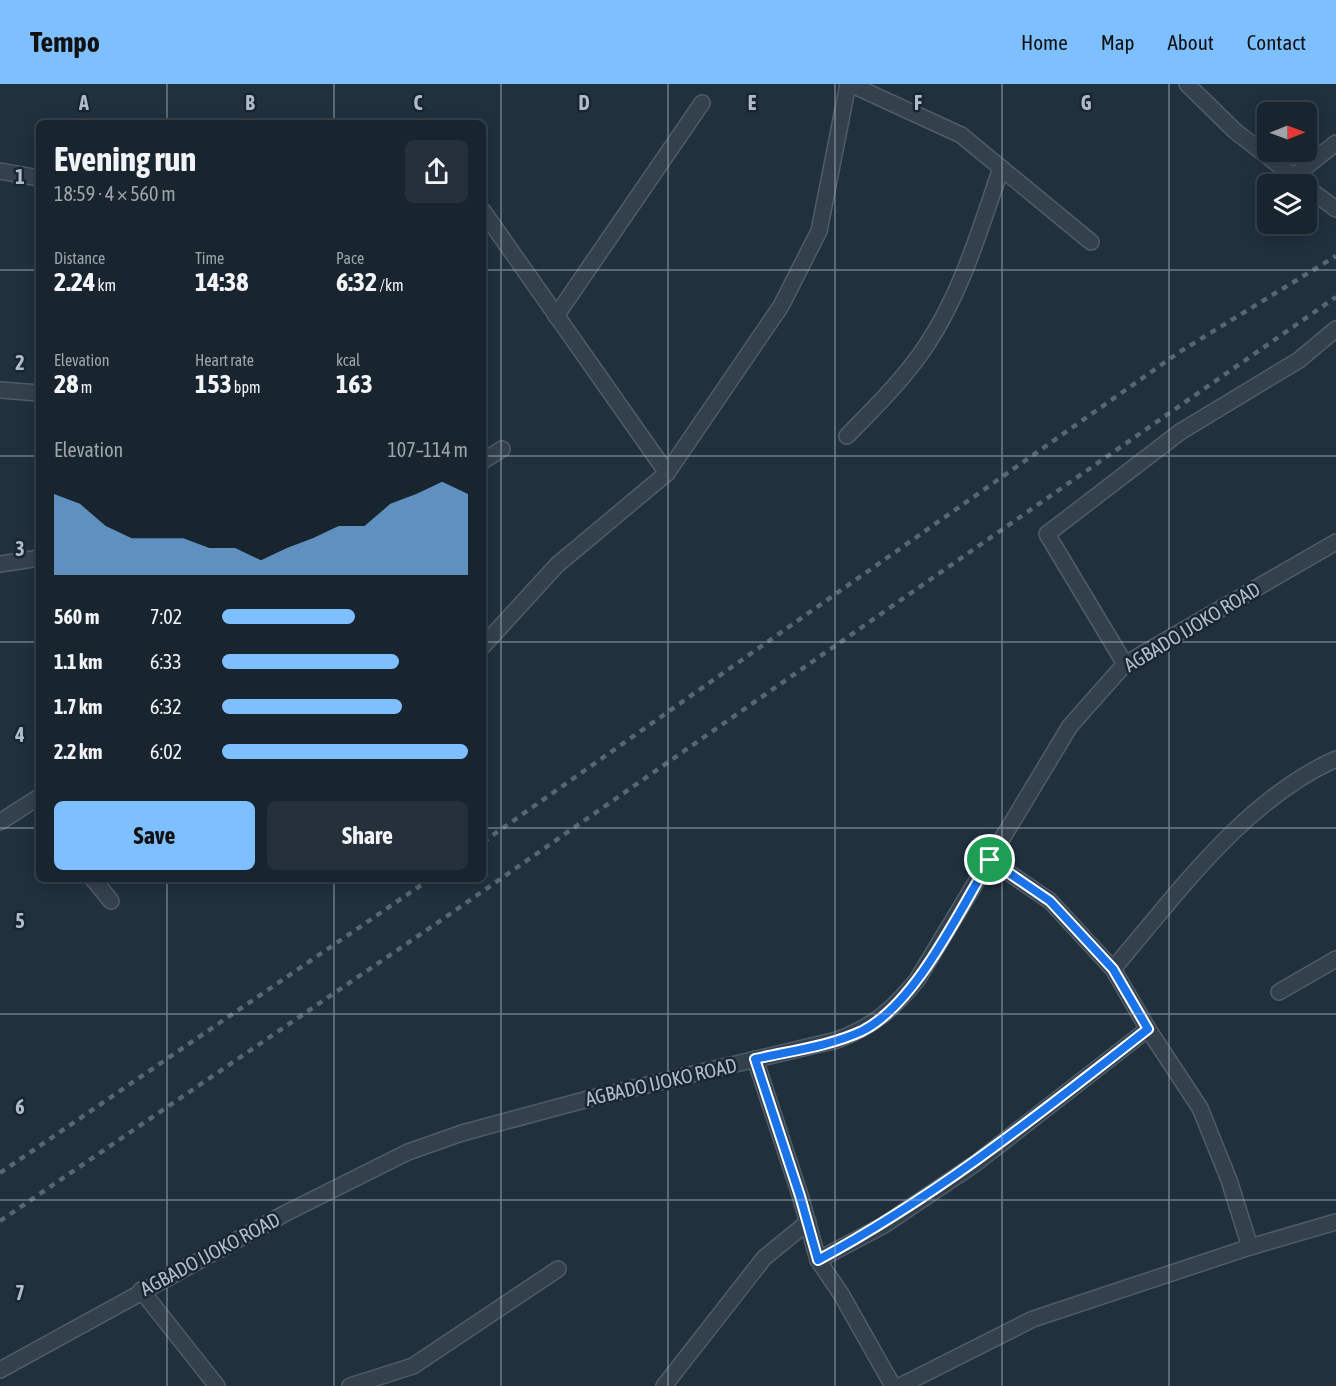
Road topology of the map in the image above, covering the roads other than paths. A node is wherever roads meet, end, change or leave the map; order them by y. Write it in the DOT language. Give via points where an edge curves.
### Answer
graph roads {
  1 [pos="849,84"];
  2 [pos="1187,84"];
  3 [pos="702,103"];
  4 [pos="1336,142"];
  5 [pos="1001,168"];
  6 [pos="0,171"];
  7 [pos="1289,174"];
  8 [pos="1305,174"];
  9 [pos="36,177"];
  10 [pos="1317,195"];
  11 [pos="1336,209"];
  12 [pos="486,215"];
  13 [pos="1091,242"];
  14 [pos="556,316"];
  15 [pos="1336,329"];
  16 [pos="0,390"];
  17 [pos="36,393"];
  18 [pos="847,436"];
  19 [pos="502,449"];
  20 [pos="486,459"];
  21 [pos="667,473"];
  22 [pos="1336,542"];
  23 [pos="36,558"];
  24 [pos="0,564"];
  25 [pos="486,643"];
  26 [pos="1125,664"];
  27 [pos="1336,759"];
  28 [pos="36,804"];
  29 [pos="0,822"];
  30 [pos="990,860"];
  31 [pos="95,882"];
  32 [pos="111,901"];
  33 [pos="1336,959"];
  34 [pos="1113,969"];
  35 [pos="1279,992"];
  36 [pos="1148,1029"];
  37 [pos="755,1059"];
  38 [pos="808,1222"];
  39 [pos="1336,1222"];
  40 [pos="1251,1247"];
  41 [pos="818,1260"];
  42 [pos="558,1269"];
  43 [pos="141,1290"];
  44 [pos="0,1370"];
  45 [pos="217,1386"];
  46 [pos="350,1386"];
  47 [pos="664,1386"];
  48 [pos="893,1386"];
  49 [pos="900,1386"];
  1 -- 5 [label="street" via="961,135"];
  1 -- 21 [label="street" via="819,231 781,306"];
  2 -- 7 [label="street" via="1235,131"];
  3 -- 14 [label="street"];
  4 -- 8 [label="street"];
  5 -- 13 [label="street"];
  5 -- 18 [label="street" via="961,283 942,320 896,386"];
  6 -- 9 [label="street"];
  10 -- 11 [label="street"];
  12 -- 14 [label="street"];
  14 -- 21 [label="street"];
  15 -- 26 [label="street" via="1299,360 1180,432 1047,534"];
  16 -- 17 [label="street"];
  19 -- 20 [label="street"];
  21 -- 25 [label="street" via="557,565"];
  22 -- 26 [label="street, AGBADO IJOKO ROAD"];
  23 -- 24 [label="street"];
  26 -- 30 [label="street, AGBADO IJOKO ROAD" via="1070,726"];
  27 -- 34 [label="street" via="1307,772 1222,841"];
  28 -- 29 [label="street"];
  30 -- 34 [label="street" via="1050,901"];
  30 -- 37 [label="street, AGBADO IJOKO ROAD" via="917,980 893,1009 863,1030 837,1040"];
  31 -- 32 [label="street"];
  33 -- 35 [label="street"];
  34 -- 36 [label="street"];
  36 -- 40 [label="street" via="1200,1108"];
  36 -- 41 [label="street" via="976,1163 884,1225"];
  37 -- 38 [label="street"];
  37 -- 43 [label="street, AGBADO IJOKO ROAD" via="588,1098 437,1141 286,1213"];
  38 -- 41 [label="street"];
  38 -- 47 [label="street" via="764,1258"];
  39 -- 40 [label="street"];
  40 -- 49 [label="street" via="1033,1319"];
  41 -- 48 [label="street"];
  42 -- 46 [label="street" via="413,1366"];
  43 -- 44 [label="street, AGBADO IJOKO ROAD"];
  43 -- 45 [label="street"];
}
